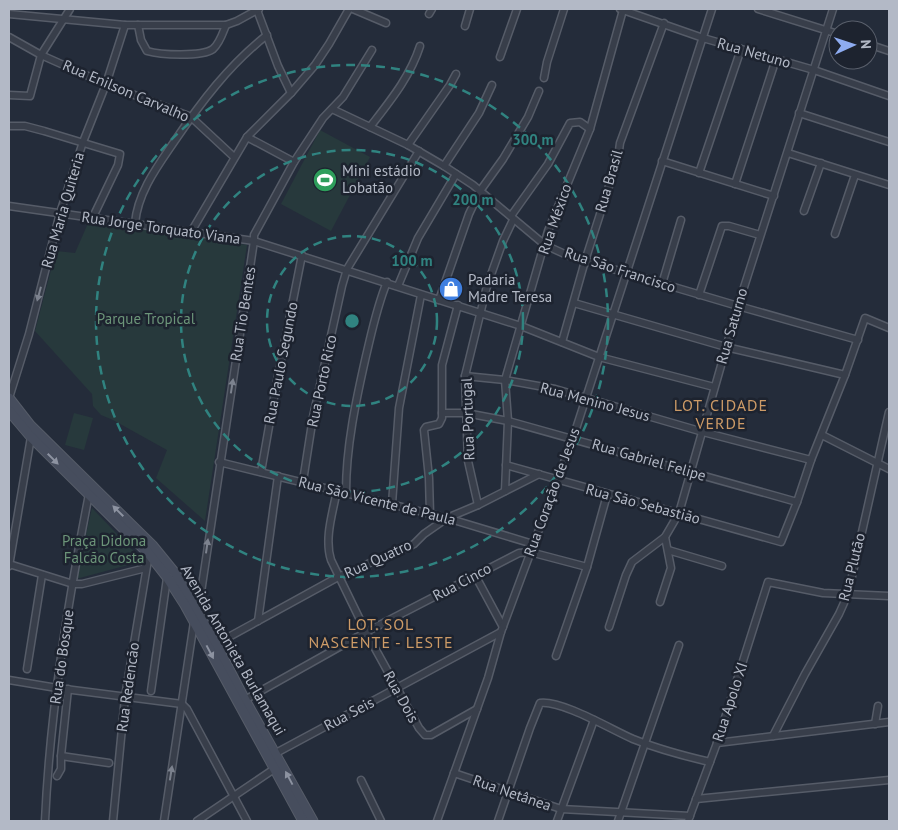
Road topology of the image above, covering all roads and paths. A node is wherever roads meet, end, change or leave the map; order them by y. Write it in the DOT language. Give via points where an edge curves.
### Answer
graph roads {
  1 [pos="70,9"];
  2 [pos="258,9"];
  3 [pos="349,9"];
  4 [pos="353,9"];
  5 [pos="470,9"];
  6 [pos="517,9"];
  7 [pos="564,9"];
  8 [pos="712,9"];
  9 [pos="758,9"];
  10 [pos="833,9"];
  11 [pos="621,10"];
  12 [pos="369,12"];
  13 [pos="9,14"];
  14 [pos="64,20"];
  15 [pos="386,23"];
  16 [pos="664,23"];
  17 [pos="124,25"];
  18 [pos="138,25"];
  19 [pos="226,25"];
  20 [pos="465,26"];
  21 [pos="826,30"];
  22 [pos="267,36"];
  23 [pos="9,37"];
  24 [pos="703,38"];
  25 [pos="420,46"];
  26 [pos="740,49"];
  27 [pos="372,50"];
  28 [pos="41,54"];
  29 [pos="500,57"];
  30 [pos="776,59"];
  31 [pos="814,70"];
  32 [pos="456,74"];
  33 [pos="544,78"];
  34 [pos="106,84"];
  35 [pos="492,85"];
  36 [pos="539,92"];
  37 [pos="291,93"];
  38 [pos="9,95"];
  39 [pos="889,96"];
  40 [pos="332,109"];
  41 [pos="800,113"];
  42 [pos="191,116"];
  43 [pos="9,126"];
  44 [pos="370,127"];
  45 [pos="590,129"];
  46 [pos="247,136"];
  47 [pos="83,142"];
  48 [pos="889,142"];
  49 [pos="408,145"];
  50 [pos="419,152"];
  51 [pos="788,152"];
  52 [pos="234,157"];
  53 [pos="662,161"];
  54 [pos="294,162"];
  55 [pos="821,163"];
  56 [pos="444,166"];
  57 [pos="699,173"];
  58 [pos="456,174"];
  59 [pos="855,175"];
  60 [pos="735,184"];
  61 [pos="889,185"];
  62 [pos="480,191"];
  63 [pos="774,196"];
  64 [pos="9,206"];
  65 [pos="804,211"];
  66 [pos="60,213"];
  67 [pos="93,217"];
  68 [pos="512,218"];
  69 [pos="681,220"];
  70 [pos="135,223"];
  71 [pos="191,232"];
  72 [pos="835,234"];
  73 [pos="760,235"];
  74 [pos="254,241"];
  75 [pos="546,244"];
  76 [pos="302,255"];
  77 [pos="585,261"];
  78 [pos="347,269"];
  79 [pos="625,274"];
  80 [pos="387,282"];
  81 [pos="662,284"];
  82 [pos="398,286"];
  83 [pos="422,295"];
  84 [pos="699,295"];
  85 [pos="439,300"];
  86 [pos="574,303"];
  87 [pos="458,305"];
  88 [pos="738,306"];
  89 [pos="480,312"];
  90 [pos="613,314"];
  91 [pos="521,326"];
  92 [pos="889,328"];
  93 [pos="858,340"];
  94 [pos="562,342"];
  95 [pos="726,347"];
  96 [pos="599,357"];
  97 [pos="845,375"];
  98 [pos="464,376"];
  99 [pos="505,380"];
  100 [pos="714,387"];
  101 [pos="9,398"];
  102 [pos="585,398"];
  103 [pos="9,410"];
  104 [pos="889,412"];
  105 [pos="442,413"];
  106 [pos="466,413"];
  107 [pos="508,421"];
  108 [pos="703,432"];
  109 [pos="822,435"];
  110 [pos="31,437"];
  111 [pos="573,438"];
  112 [pos="811,460"];
  113 [pos="219,462"];
  114 [pos="877,462"];
  115 [pos="506,465"];
  116 [pos="889,469"];
  117 [pos="261,472"];
  118 [pos="692,472"];
  119 [pos="539,474"];
  120 [pos="278,476"];
  121 [pos="558,480"];
  122 [pos="303,481"];
  123 [pos="337,490"];
  124 [pos="505,491"];
  125 [pos="346,492"];
  126 [pos="88,494"];
  127 [pos="607,495"];
  128 [pos="797,502"];
  129 [pos="392,504"];
  130 [pos="478,505"];
  131 [pos="679,513"];
  132 [pos="430,514"];
  133 [pos="447,518"];
  134 [pos="132,531"];
  135 [pos="664,537"];
  136 [pos="142,541"];
  137 [pos="533,544"];
  138 [pos="668,550"];
  139 [pos="530,552"];
  140 [pos="149,554"];
  141 [pos="9,565"];
  142 [pos="722,566"];
  143 [pos="587,567"];
  144 [pos="146,568"];
  145 [pos="42,575"];
  146 [pos="476,575"];
  147 [pos="167,577"];
  148 [pos="338,577"];
  149 [pos="73,584"];
  150 [pos="848,594"];
  151 [pos="889,596"];
  152 [pos="660,602"];
  153 [pos="198,612"];
  154 [pos="258,621"];
  155 [pos="194,622"];
  156 [pos="609,627"];
  157 [pos="502,629"];
  158 [pos="203,630"];
  159 [pos="366,632"];
  160 [pos="216,644"];
  161 [pos="679,644"];
  162 [pos="556,656"];
  163 [pos="27,669"];
  164 [pos="9,680"];
  165 [pos="57,688"];
  166 [pos="396,688"];
  167 [pos="68,690"];
  168 [pos="151,691"];
  169 [pos="125,697"];
  170 [pos="241,702"];
  171 [pos="182,704"];
  172 [pos="878,706"];
  173 [pos="477,709"];
  174 [pos="594,720"];
  175 [pos="889,722"];
  176 [pos="875,724"];
  177 [pos="773,736"];
  178 [pos="717,743"];
  179 [pos="645,744"];
  180 [pos="276,753"];
  181 [pos="61,756"];
  182 [pos="710,762"];
  183 [pos="109,763"];
  184 [pos="274,769"];
  185 [pos="454,773"];
  186 [pos="57,776"];
  187 [pos="361,780"];
  188 [pos="889,780"];
  189 [pos="509,792"];
  190 [pos="234,796"];
  191 [pos="696,799"];
  192 [pos="561,809"];
  193 [pos="620,813"];
  194 [pos="306,818"];
  195 [pos="689,819"];
  196 [pos="45,821"];
  197 [pos="113,821"];
  198 [pos="164,821"];
  199 [pos="197,821"];
  200 [pos="247,821"];
  201 [pos="382,821"];
  202 [pos="437,821"];
  203 [pos="498,821"];
  204 [pos="557,821"];
  205 [pos="618,821"];
  1 -- 14 [label="street"];
  2 -- 19 [label="street"];
  2 -- 22 [label="street"];
  3 -- 37 [label="street" via="323,54"];
  4 -- 12 [label="street"];
  5 -- 20 [label="street"];
  6 -- 29 [label="street"];
  7 -- 33 [label="street"];
  8 -- 24 [label="street, Rua Coração de Jesus"];
  9 -- 21 [label="street"];
  10 -- 21 [label="street, Rua Saturno"];
  11 -- 16 [label="street, Rua Netuno"];
  11 -- 45 [label="street, Rua México"];
  12 -- 15 [label="street"];
  13 -- 14 [label="street"];
  14 -- 17 [label="street"];
  14 -- 28 [label="street"];
  16 -- 24 [label="street, Rua Netuno"];
  16 -- 77 [label="street, Rua Brasil" via="623,135"];
  17 -- 18 [label="street"];
  17 -- 34 [label="street, Rua Maria Quiteria"];
  18 -- 19 [label="street"];
  18 -- 19 [label="street" via="147,51 194,54 215,47"];
  21 -- 31 [label="street, Rua Saturno"];
  22 -- 37 [label="street"];
  22 -- 42 [label="street" via="241,57"];
  23 -- 28 [label="street, Rua Enilson Carvalho"];
  24 -- 26 [label="street, Rua Netuno"];
  24 -- 53 [label="street, Rua Coração de Jesus"];
  25 -- 44 [label="street" via="404,82"];
  26 -- 30 [label="street, Rua Netuno"];
  26 -- 57 [label="street"];
  27 -- 40 [label="street, Rua Tio Bentes"];
  28 -- 34 [label="street, Rua Enilson Carvalho"];
  28 -- 38 [label="street" via="30,96"];
  30 -- 31 [label="street, Rua Netuno"];
  30 -- 60 [label="street"];
  31 -- 39 [label="street, Rua Netuno"];
  31 -- 41 [label="street, Rua Saturno"];
  32 -- 49 [label="street"];
  34 -- 42 [label="street, Rua Enilson Carvalho"];
  34 -- 47 [label="street, Rua Maria Quiteria"];
  35 -- 56 [label="street" via="479,113"];
  36 -- 62 [label="street" via="521,130"];
  37 -- 46 [label="street"];
  40 -- 44 [label="street, Rua São Francisco"];
  40 -- 54 [label="street, Rua Tio Bentes"];
  41 -- 48 [label="street"];
  41 -- 51 [label="street, Rua Saturno"];
  42 -- 52 [label="street, Rua Enilson Carvalho"];
  42 -- 70 [label="street" via="147,182"];
  43 -- 47 [label="street" via="25,126"];
  44 -- 49 [label="street, Rua São Francisco"];
  45 -- 68 [label="street, Rua Portugal" via="580,122 570,123 548,164"];
  45 -- 75 [label="street, Rua México" via="557,208"];
  46 -- 52 [label="street"];
  46 -- 54 [label="street"];
  47 -- 66 [label="street, Rua Maria Quiteria"];
  47 -- 67 [label="street" via="120,156"];
  49 -- 50 [label="street, Rua São Francisco"];
  50 -- 56 [label="street, Rua São Francisco"];
  50 -- 78 [label="street, Rua Porto Rico"];
  51 -- 55 [label="street"];
  51 -- 63 [label="street, Rua Saturno"];
  52 -- 71 [label="street"];
  53 -- 57 [label="street"];
  53 -- 79 [label="street, Rua Coração de Jesus"];
  54 -- 74 [label="street, Rua Tio Bentes" via="254,235"];
  55 -- 59 [label="street"];
  55 -- 65 [label="street"];
  56 -- 58 [label="street, Rua São Francisco"];
  57 -- 60 [label="street"];
  58 -- 62 [label="street, Rua São Francisco"];
  58 -- 82 [label="street" via="418,238"];
  59 -- 61 [label="street"];
  59 -- 72 [label="street"];
  60 -- 63 [label="street"];
  62 -- 68 [label="street, Rua São Francisco"];
  62 -- 85 [label="street" via="460,236"];
  63 -- 73 [label="street, Rua Saturno"];
  64 -- 66 [label="street, Rua Jorge Torquato Viana"];
  66 -- 67 [label="street, Rua Jorge Torquato Viana"];
  66 -- 101 [label="street, Rua Maria Quiteria, one-way"];
  67 -- 70 [label="street, Rua Jorge Torquato Viana"];
  68 -- 75 [label="street, Rua São Francisco"];
  68 -- 89 [label="street, Rua Portugal"];
  69 -- 81 [label="street"];
  70 -- 71 [label="street, Rua Jorge Torquato Viana"];
  71 -- 74 [label="street, Rua Jorge Torquato Viana"];
  73 -- 84 [label="street" via="724,225 720,228"];
  73 -- 88 [label="street, Rua Saturno"];
  74 -- 76 [label="street, Rua Jorge Torquato Viana"];
  113 -- 74 [label="street, Rua Tio Bentes, one-way"];
  75 -- 77 [label="street, Rua São Francisco"];
  75 -- 91 [label="street, Rua México"];
  76 -- 78 [label="street, Rua Jorge Torquato Viana"];
  76 -- 117 [label="street, Rua Paulo Segundo"];
  77 -- 79 [label="street, Rua São Francisco"];
  77 -- 86 [label="street, Rua Brasil"];
  78 -- 80 [label="street, Rua Jorge Torquato Viana"];
  78 -- 122 [label="street, Rua Porto Rico" via="313,417"];
  79 -- 81 [label="street, Rua São Francisco"];
  79 -- 90 [label="street, Rua Coração de Jesus"];
  80 -- 82 [label="street, Rua Jorge Torquato Viana"];
  80 -- 125 [label="street" via="358,391"];
  81 -- 84 [label="street, Rua São Francisco"];
  82 -- 83 [label="street, Rua Jorge Torquato Viana"];
  83 -- 85 [label="street, Rua Jorge Torquato Viana"];
  83 -- 129 [label="street" via="399,408"];
  84 -- 88 [label="street, Rua São Francisco"];
  85 -- 87 [label="street, Rua Jorge Torquato Viana"];
  86 -- 90 [label="street"];
  86 -- 94 [label="street, Rua Brasil"];
  87 -- 89 [label="street, Rua Jorge Torquato Viana"];
  87 -- 105 [label="street" via="442,365"];
  88 -- 93 [label="street, Rua São Francisco"];
  88 -- 95 [label="street, Rua Saturno"];
  89 -- 91 [label="street, Rua Jorge Torquato Viana"];
  89 -- 98 [label="street, Rua Portugal"];
  90 -- 95 [label="street"];
  90 -- 96 [label="street, Rua Coração de Jesus"];
  91 -- 94 [label="street, Rua Jorge Torquato Viana"];
  91 -- 99 [label="street, Rua México"];
  92 -- 93 [label="street" via="865,318"];
  93 -- 97 [label="street"];
  94 -- 96 [label="street, Rua Jorge Torquato Viana"];
  95 -- 97 [label="street"];
  95 -- 100 [label="street, Rua Saturno"];
  96 -- 100 [label="street, Rua Jorge Torquato Viana"];
  96 -- 102 [label="street, Rua Coração de Jesus"];
  97 -- 109 [label="street"];
  98 -- 99 [label="street, Rua Menino Jesus"];
  98 -- 106 [label="street, Rua Portugal"];
  99 -- 102 [label="street, Rua Menino Jesus"];
  99 -- 107 [label="street, Rua México"];
  100 -- 108 [label="street, Rua Saturno"];
  134 -- 101 [label="main road, Avenida Antonieta Burlamaqui, one-way" via="30,425"];
  102 -- 108 [label="street, Rua Menino Jesus"];
  102 -- 111 [label="street, Rua Coração de Jesus"];
  103 -- 110 [label="main road, Avenida Antonieta Burlamaqui"];
  104 -- 114 [label="street, Rua Plutão"];
  105 -- 106 [label="street, Rua Gabriel Felipe"];
  105 -- 132 [label="street" via="439,424 426,427 423,433"];
  106 -- 107 [label="street, Rua Gabriel Felipe"];
  106 -- 130 [label="street, Rua Portugal" via="468,461"];
  107 -- 111 [label="street, Rua Gabriel Felipe"];
  107 -- 115 [label="street, Rua México"];
  108 -- 112 [label="street, Rua Menino Jesus"];
  108 -- 118 [label="street, Rua Saturno"];
  109 -- 112 [label="street"];
  109 -- 114 [label="street"];
  110 -- 126 [label="main road, Avenida Antonieta Burlamaqui, one-way"];
  110 -- 141 [label="street"];
  111 -- 118 [label="street, Rua Gabriel Felipe"];
  111 -- 121 [label="street, Rua Coração de Jesus"];
  112 -- 128 [label="street"];
  113 -- 117 [label="street, Rua São Vicente de Paula"];
  153 -- 113 [label="street, Rua Tio Bentes, one-way"];
  114 -- 116 [label="street"];
  114 -- 150 [label="street, Rua Plutão"];
  115 -- 119 [label="street, Rua São Sebastião"];
  115 -- 124 [label="street, Rua México"];
  117 -- 120 [label="street, Rua São Vicente de Paula"];
  118 -- 128 [label="street, Rua Gabriel Felipe"];
  118 -- 131 [label="street, Rua Saturno"];
  119 -- 121 [label="street, Rua São Sebastião"];
  119 -- 124 [label="street, Rua Quatro"];
  120 -- 122 [label="street, Rua São Vicente de Paula"];
  120 -- 154 [label="street"];
  121 -- 127 [label="street, Rua São Sebastião"];
  121 -- 137 [label="street, Rua Coração de Jesus"];
  122 -- 123 [label="street, Rua São Vicente de Paula"];
  123 -- 125 [label="street, Rua São Vicente de Paula"];
  123 -- 148 [label="street, Rua Dois" via="328,552"];
  124 -- 130 [label="street, Rua Quatro"];
  125 -- 129 [label="street, Rua São Vicente de Paula"];
  126 -- 134 [label="main road, Avenida Antonieta Burlamaqui"];
  126 -- 149 [label="street, Rua do Bosque"];
  127 -- 131 [label="street, Rua São Sebastião"];
  127 -- 143 [label="street"];
  128 -- 131 [label="street, Rua São Sebastião" via="780,542"];
  129 -- 132 [label="street, Rua São Vicente de Paula"];
  130 -- 133 [label="street, Rua Quatro"];
  131 -- 135 [label="street, Rua Saturno"];
  132 -- 133 [label="street, Rua São Vicente de Paula"];
  133 -- 137 [label="street, Rua São Vicente de Paula"];
  133 -- 148 [label="street, Rua Quatro" via="414,544"];
  134 -- 136 [label="main road, Avenida Antonieta Burlamaqui"];
  135 -- 138 [label="street"];
  135 -- 156 [label="street, Rua Saturno" via="632,562"];
  136 -- 140 [label="main road, Avenida Antonieta Burlamaqui"];
  136 -- 153 [label="main road, Avenida Antonieta Burlamaqui" via="175,573"];
  137 -- 139 [label="street, Rua Coração de Jesus"];
  138 -- 142 [label="street"];
  138 -- 152 [label="street" via="670,574"];
  139 -- 143 [label="street"];
  139 -- 146 [label="street, Rua Cinco" via="508,557"];
  139 -- 157 [label="street, Rua Coração de Jesus"];
  140 -- 144 [label="street, Rua Redencão"];
  140 -- 147 [label="main road, Avenida Antonieta Burlamaqui"];
  141 -- 145 [label="street"];
  143 -- 162 [label="street"];
  144 -- 149 [label="street"];
  144 -- 169 [label="street, Rua Redencão"];
  145 -- 149 [label="street"];
  145 -- 163 [label="street"];
  146 -- 157 [label="street"];
  146 -- 159 [label="street, Rua Cinco"];
  147 -- 155 [label="main road, Avenida Antonieta Burlamaqui"];
  147 -- 168 [label="street"];
  148 -- 154 [label="street, Rua Quatro"];
  148 -- 159 [label="street, Rua Dois"];
  149 -- 165 [label="street, Rua do Bosque"];
  150 -- 151 [label="street"];
  150 -- 177 [label="street, Rua Plutão"];
  150 -- 178 [label="street, Rua Apolo XI" via="823,593 768,582"];
  153 -- 155 [label="main road"];
  153 -- 158 [label="main road, Avenida Antonieta Burlamaqui"];
  154 -- 160 [label="street, Rua Quatro"];
  155 -- 158 [label="main road, Avenida Antonieta Burlamaqui"];
  155 -- 171 [label="street"];
  157 -- 166 [label="street, Rua Seis"];
  157 -- 173 [label="street, Rua Coração de Jesus"];
  158 -- 160 [label="main road, Avenida Antonieta Burlamaqui"];
  158 -- 170 [label="main road, Avenida Antonieta Burlamaqui, one-way"];
  159 -- 166 [label="street, Rua Dois"];
  159 -- 170 [label="street, Rua Cinco"];
  160 -- 170 [label="main road, Avenida Antonieta Burlamaqui"];
  161 -- 179 [label="street"];
  164 -- 165 [label="street"];
  165 -- 167 [label="street"];
  165 -- 196 [label="street, Rua do Bosque"];
  166 -- 173 [label="street, Rua Dois" via="425,735"];
  166 -- 180 [label="street, Rua Seis"];
  167 -- 169 [label="street"];
  167 -- 181 [label="street"];
  169 -- 171 [label="street"];
  169 -- 197 [label="street, Rua Redencão"];
  170 -- 180 [label="main road, Avenida Antonieta Burlamaqui"];
  170 -- 184 [label="main road, Avenida Antonieta Burlamaqui"];
  171 -- 190 [label="street"];
  198 -- 171 [label="street, one-way"];
  172 -- 176 [label="street"];
  173 -- 185 [label="street, Rua Coração de Jesus"];
  174 -- 179 [label="street"];
  174 -- 189 [label="street" via="551,703 540,703"];
  174 -- 192 [label="street"];
  175 -- 176 [label="street"];
  176 -- 177 [label="street"];
  177 -- 178 [label="street"];
  178 -- 182 [label="street, Rua Apolo XI"];
  179 -- 182 [label="street"];
  179 -- 193 [label="street"];
  194 -- 180 [label="main road, Avenida Antonieta Burlamaqui, one-way"];
  181 -- 183 [label="street"];
  181 -- 186 [label="street" via="61,769"];
  182 -- 191 [label="street, Rua Apolo XI"];
  184 -- 190 [label="street"];
  184 -- 194 [label="main road, Avenida Antonieta Burlamaqui"];
  185 -- 189 [label="street, Rua Netânea"];
  185 -- 202 [label="street, Rua Coração de Jesus"];
  187 -- 201 [label="street"];
  188 -- 191 [label="street"];
  189 -- 192 [label="street, Rua Netânea"];
  189 -- 203 [label="street"];
  190 -- 199 [label="street"];
  190 -- 200 [label="street"];
  191 -- 195 [label="street, Rua Apolo XI"];
  192 -- 193 [label="street, Rua Netânea"];
  192 -- 204 [label="street"];
  193 -- 195 [label="street, Rua Netânea"];
  193 -- 205 [label="street"];
}
